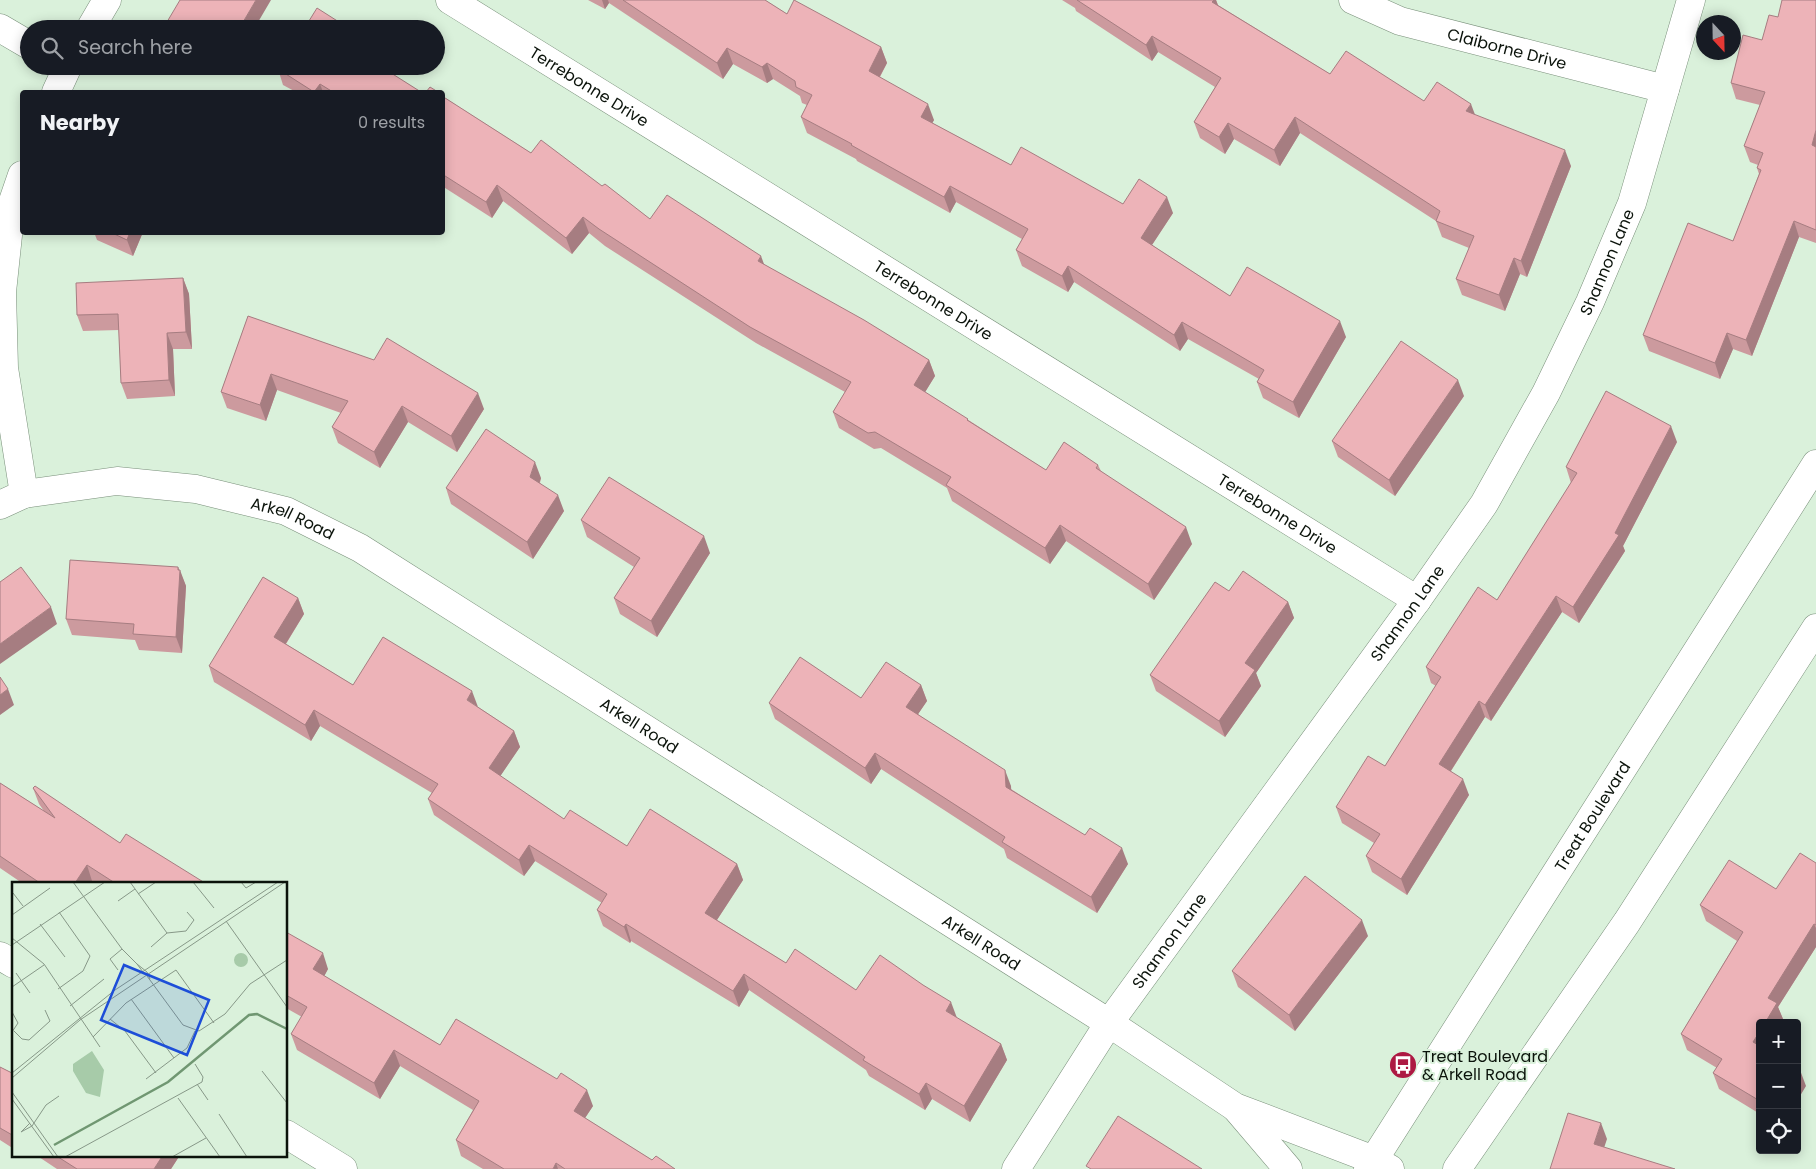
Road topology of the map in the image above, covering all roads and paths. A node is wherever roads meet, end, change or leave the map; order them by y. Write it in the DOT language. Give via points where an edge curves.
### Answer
graph roads {
  1 [pos="107,0"];
  2 [pos="450,0"];
  3 [pos="1353,0"];
  4 [pos="1692,0"];
  5 [pos="95,20"];
  6 [pos="0,28"];
  7 [pos="20,40"];
  8 [pos="1665,89"];
  9 [pos="20,181"];
  10 [pos="1816,464"];
  11 [pos="12,500"];
  12 [pos="1417,600"];
  13 [pos="1816,628"];
  14 [pos="0,956"];
  15 [pos="12,963"];
  16 [pos="1109,1023"];
  17 [pos="1235,1107"];
  18 [pos="288,1135"];
  19 [pos="1378,1166"];
  20 [pos="343,1169"];
  21 [pos="1016,1169"];
  22 [pos="1288,1169"];
  23 [pos="1457,1169"];
  1 -- 5 [label="street"];
  2 -- 12 [label="street, Terrebonne Drive"];
  3 -- 8 [label="street, Claiborne Drive" via="1400,22"];
  4 -- 8 [label="street, Shannon Lane"];
  6 -- 7 [label="street"];
  8 -- 12 [label="street, Shannon Lane" via="1632,203 1590,302 1546,393 1484,504"];
  9 -- 11 [label="street" via="11,207 2,292"];
  10 -- 19 [label="street, Treat Boulevard"];
  11 -- 16 [label="street, Arkell Road" via="117,481 196,489 286,511 360,548"];
  12 -- 16 [label="street, Shannon Lane"];
  13 -- 23 [label="street" via="1627,922"];
  14 -- 15 [label="street"];
  16 -- 17 [label="street, Arkell Road"];
  16 -- 21 [label="street, Shannon Lane"];
  17 -- 19 [label="street, Arkell Road"];
  17 -- 22 [label="street, Arkell Road"];
  18 -- 20 [label="street"];
}
